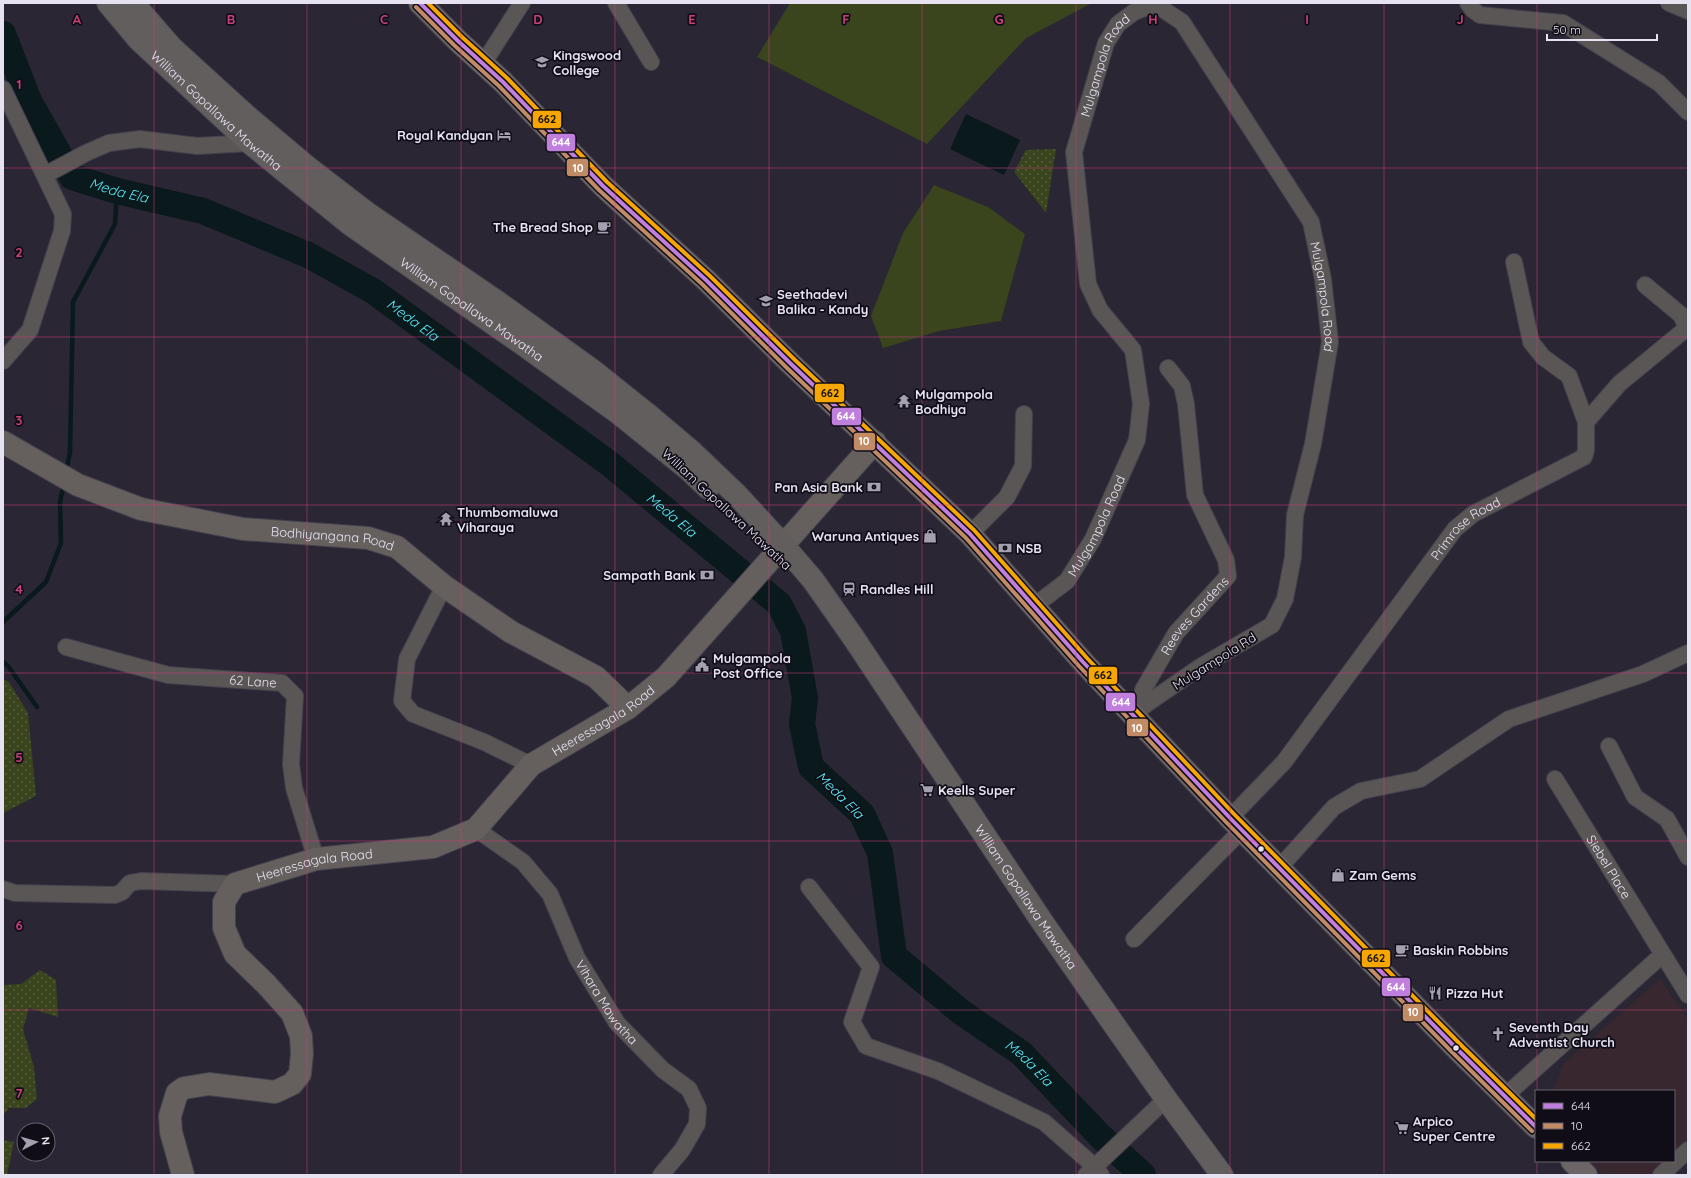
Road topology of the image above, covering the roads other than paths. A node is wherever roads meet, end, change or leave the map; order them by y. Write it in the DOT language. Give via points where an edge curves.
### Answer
graph roads {
  1 [pos="108,3"];
  2 [pos="133,3"];
  3 [pos="420,3"];
  4 [pos="522,3"];
  5 [pos="616,3"];
  6 [pos="1468,3"];
  7 [pos="1669,3"];
  8 [pos="1133,8"];
  9 [pos="1688,11"];
  10 [pos="651,62"];
  11 [pos="483,64"];
  12 [pos="3,89"];
  13 [pos="1688,112"];
  14 [pos="250,143"];
  15 [pos="48,173"];
  16 [pos="1514,262"];
  17 [pos="1645,284"];
  18 [pos="3,361"];
  19 [pos="1168,368"];
  20 [pos="1024,414"];
  21 [pos="1586,422"];
  22 [pos="3,442"];
  23 [pos="875,442"];
  24 [pos="970,534"];
  25 [pos="780,549"];
  26 [pos="444,586"];
  27 [pos="1285,599"];
  28 [pos="1034,606"];
  29 [pos="66,647"];
  30 [pos="1688,653"];
  31 [pos="628,708"];
  32 [pos="1139,710"];
  33 [pos="1609,746"];
  34 [pos="531,766"];
  35 [pos="1555,779"];
  36 [pos="1236,824"];
  37 [pos="476,829"];
  38 [pos="1688,858"];
  39 [pos="316,859"];
  40 [pos="1280,867"];
  41 [pos="235,884"];
  42 [pos="809,887"];
  43 [pos="3,889"];
  44 [pos="1134,940"];
  45 [pos="1662,955"];
  46 [pos="1688,996"];
  47 [pos="1505,1096"];
  48 [pos="1166,1099"];
  49 [pos="1535,1126"];
  50 [pos="1688,1150"];
  51 [pos="1573,1162"];
  52 [pos="1094,1172"];
  53 [pos="183,1175"];
  54 [pos="661,1175"];
  55 [pos="1222,1175"];
  56 [pos="1586,1175"];
  57 [pos="1661,1175"];
  1 -- 14 [label="main road, William Gopallawa Mawatha" via="139,40"];
  2 -- 25 [label="main road, William Gopallawa Mawatha" via="172,48 306,166 367,213 583,364 646,413 737,495"];
  3 -- 11 [label="highway"];
  4 -- 11 [label="street"];
  5 -- 10 [label="street"];
  6 -- 13 [label="street" via="1480,15 1563,24 1659,83"];
  7 -- 9 [label="street"];
  8 -- 27 [label="street, Mulgampola Road" via="1155,4 1182,22 1311,222 1323,279 1330,342 1313,444 1295,515 1293,557"];
  8 -- 28 [label="street, Mulgampola Road" via="1118,24 1106,43 1074,152 1088,284 1100,310 1133,350 1141,404 1136,440 1089,545 1067,581"];
  11 -- 23 [label="highway" via="603,186 706,280"];
  12 -- 15 [label="street"];
  14 -- 15 [label="street" via="197,146 140,139 109,144"];
  14 -- 25 [label="main road, William Gopallawa Mawatha" via="351,225 618,412"];
  15 -- 18 [label="street" via="63,214 62,231 30,330"];
  16 -- 21 [label="street" via="1531,342 1543,357 1569,376"];
  17 -- 21 [label="street" via="1681,316 1687,328 1619,384"];
  19 -- 32 [label="street, Reeves Gardens" via="1182,386 1186,404 1195,495 1226,560 1228,576 1176,633 1143,690"];
  20 -- 24 [label="street" via="1023,466 1007,497"];
  21 -- 36 [label="street, Primrose Road" via="1584,457 1474,514 1455,529"];
  22 -- 26 [label="street, Bodhiyangana Road" via="78,485 141,509 243,529 368,538 397,547"];
  23 -- 24 [label="highway"];
  23 -- 25 [label="street, Heeressagala Road"];
  24 -- 28 [label="highway"];
  25 -- 31 [label="street, Heeressagala Road" via="666,677"];
  25 -- 48 [label="main road, William Gopallawa Mawatha" via="812,580 837,615 1043,923"];
  26 -- 31 [label="street, Bodhiyangana Road" via="511,632 596,677"];
  26 -- 34 [label="street" via="407,659 402,701 412,714 484,742"];
  27 -- 32 [label="street, Mulgampola Rd" via="1272,625 1200,667"];
  28 -- 32 [label="highway" via="1083,662"];
  29 -- 39 [label="street, 62 Lane" via="168,675 282,683 295,696 292,764 294,788"];
  30 -- 40 [label="street" via="1643,674 1509,719 1420,779 1361,791 1334,807"];
  31 -- 34 [label="street, Heeressagala Road"];
  32 -- 36 [label="highway"];
  33 -- 38 [label="street" via="1635,796 1667,819"];
  34 -- 37 [label="street, Heeressagala Road"];
  35 -- 45 [label="street, Siebel Place"];
  36 -- 40 [label="highway"];
  36 -- 44 [label="street"];
  37 -- 39 [label="street, Heeressagala Road" via="433,847"];
  37 -- 54 [label="street, Vihara Mawatha" via="523,862 550,894 577,958 617,1023 663,1070 689,1089 698,1108 697,1124 682,1150"];
  39 -- 41 [label="street, Heeressagala Road"];
  40 -- 47 [label="highway"];
  41 -- 43 [label="street" via="130,882 122,892 115,895 15,893"];
  41 -- 53 [label="street" via="224,902 224,928 235,954 292,1013 300,1036 300,1074 292,1084 275,1092 209,1084 184,1088 177,1093 170,1116 171,1132"];
  42 -- 52 [label="street" via="871,967 852,1022 866,1046 938,1071 1044,1122"];
  45 -- 46 [label="street, Siebel Place"];
  45 -- 47 [label="street"];
  47 -- 49 [label="highway"];
  48 -- 52 [label="street" via="1107,1155"];
  48 -- 55 [label="main road, William Gopallawa Mawatha"];
  50 -- 57 [label="street"];
  51 -- 56 [label="highway"];
}
